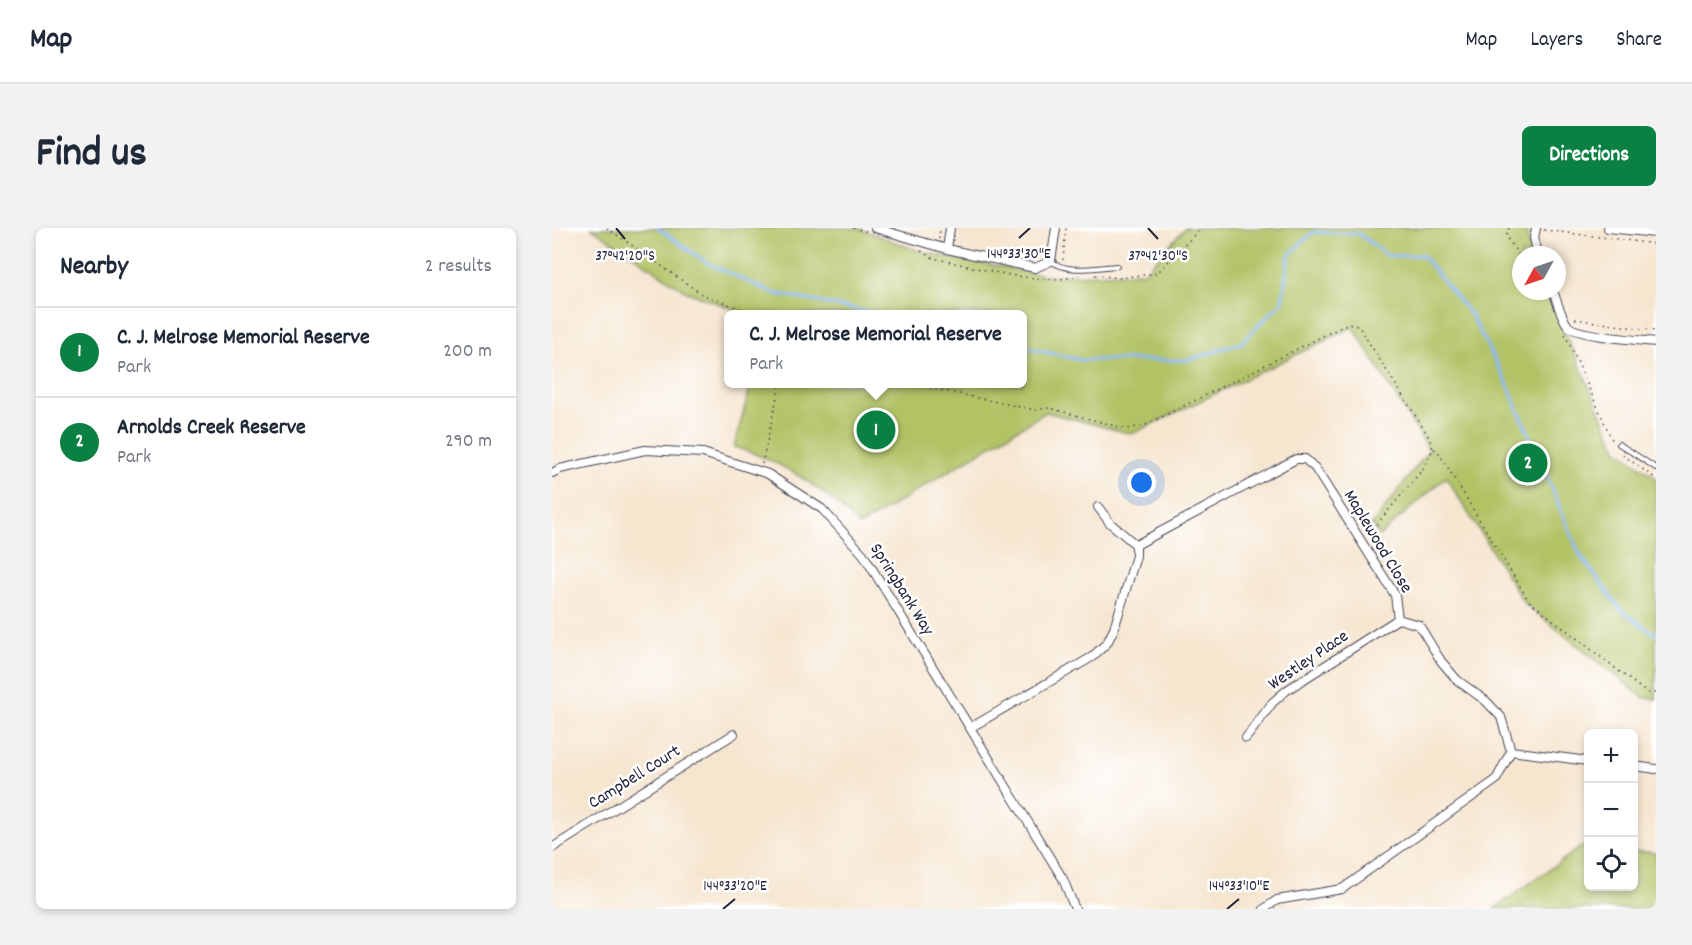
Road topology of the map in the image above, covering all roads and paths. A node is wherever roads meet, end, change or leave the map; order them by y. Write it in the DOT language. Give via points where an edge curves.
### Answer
graph roads {
  1 [pos="608,228"];
  2 [pos="875,228"];
  3 [pos="950,228"];
  4 [pos="1056,228"];
  5 [pos="1066,228"];
  6 [pos="1505,228"];
  7 [pos="1509,228"];
  8 [pos="1522,228"];
  9 [pos="1608,228"];
  10 [pos="1535,229"];
  11 [pos="1506,232"];
  12 [pos="1656,233"];
  13 [pos="1656,244"];
  14 [pos="1512,246"];
  15 [pos="1536,246"];
  16 [pos="947,249"];
  17 [pos="1051,261"];
  18 [pos="1117,266"];
  19 [pos="1062,267"];
  20 [pos="1556,300"];
  21 [pos="743,310"];
  22 [pos="1567,329"];
  23 [pos="1656,331"];
  24 [pos="1656,342"];
  25 [pos="779,388"];
  26 [pos="931,388"];
  27 [pos="1620,444"];
  28 [pos="1433,449"];
  29 [pos="764,458"];
  30 [pos="1656,468"];
  31 [pos="552,473"];
  32 [pos="1656,479"];
  33 [pos="1098,507"];
  34 [pos="1361,542"];
  35 [pos="1136,546"];
  36 [pos="1398,619"];
  37 [pos="1656,693"];
  38 [pos="970,728"];
  39 [pos="734,734"];
  40 [pos="1246,738"];
  41 [pos="1511,751"];
  42 [pos="1584,760"];
  43 [pos="1638,767"];
  44 [pos="1656,769"];
  45 [pos="552,848"];
  46 [pos="1075,909"];
  47 [pos="1264,909"];
  1 -- 21 [label="path" via="703,294"];
  2 -- 16 [label="street"];
  3 -- 16 [label="street"];
  4 -- 17 [label="street"];
  5 -- 19 [label="path"];
  6 -- 11 [label="path"];
  7 -- 11 [label="path"];
  8 -- 10 [label="path"];
  9 -- 12 [label="street"];
  10 -- 13 [label="path"];
  10 -- 15 [label="street"];
  11 -- 14 [label="path"];
  16 -- 17 [label="street" via="1035,268"];
  17 -- 19 [label="lane"];
  18 -- 19 [label="lane"];
  20 -- 22 [label="street"];
  22 -- 23 [label="path" via="1576,318"];
  22 -- 24 [label="street"];
  22 -- 32 [label="path" via="1617,451"];
  25 -- 29 [label="path"];
  26 -- 28 [label="path" via="1035,410 1049,408 1127,429 1146,425 1349,323 1359,327"];
  27 -- 30 [label="lane"];
  28 -- 34 [label="path" via="1423,469"];
  28 -- 37 [label="path" via="1529,602 1647,693"];
  31 -- 38 [label="street, Springbank Way" via="645,450 704,453 768,474 822,509 863,554"];
  33 -- 35 [label="street"];
  34 -- 35 [label="street, Maplewood Close" via="1316,468 1305,459 1296,459"];
  34 -- 36 [label="street, Maplewood Close" via="1395,595"];
  35 -- 38 [label="street" via="1107,643 1092,657"];
  36 -- 40 [label="street, Westley Place" via="1287,690"];
  36 -- 41 [label="street, Maplewood Close" via="1419,625 1457,680 1501,717"];
  38 -- 46 [label="street, Springbank Way" via="1063,879"];
  39 -- 45 [label="street, Campbell Court"];
  41 -- 42 [label="street"];
  41 -- 47 [label="street" via="1496,780 1342,889 1277,900"];
  43 -- 44 [label="street"];
}
